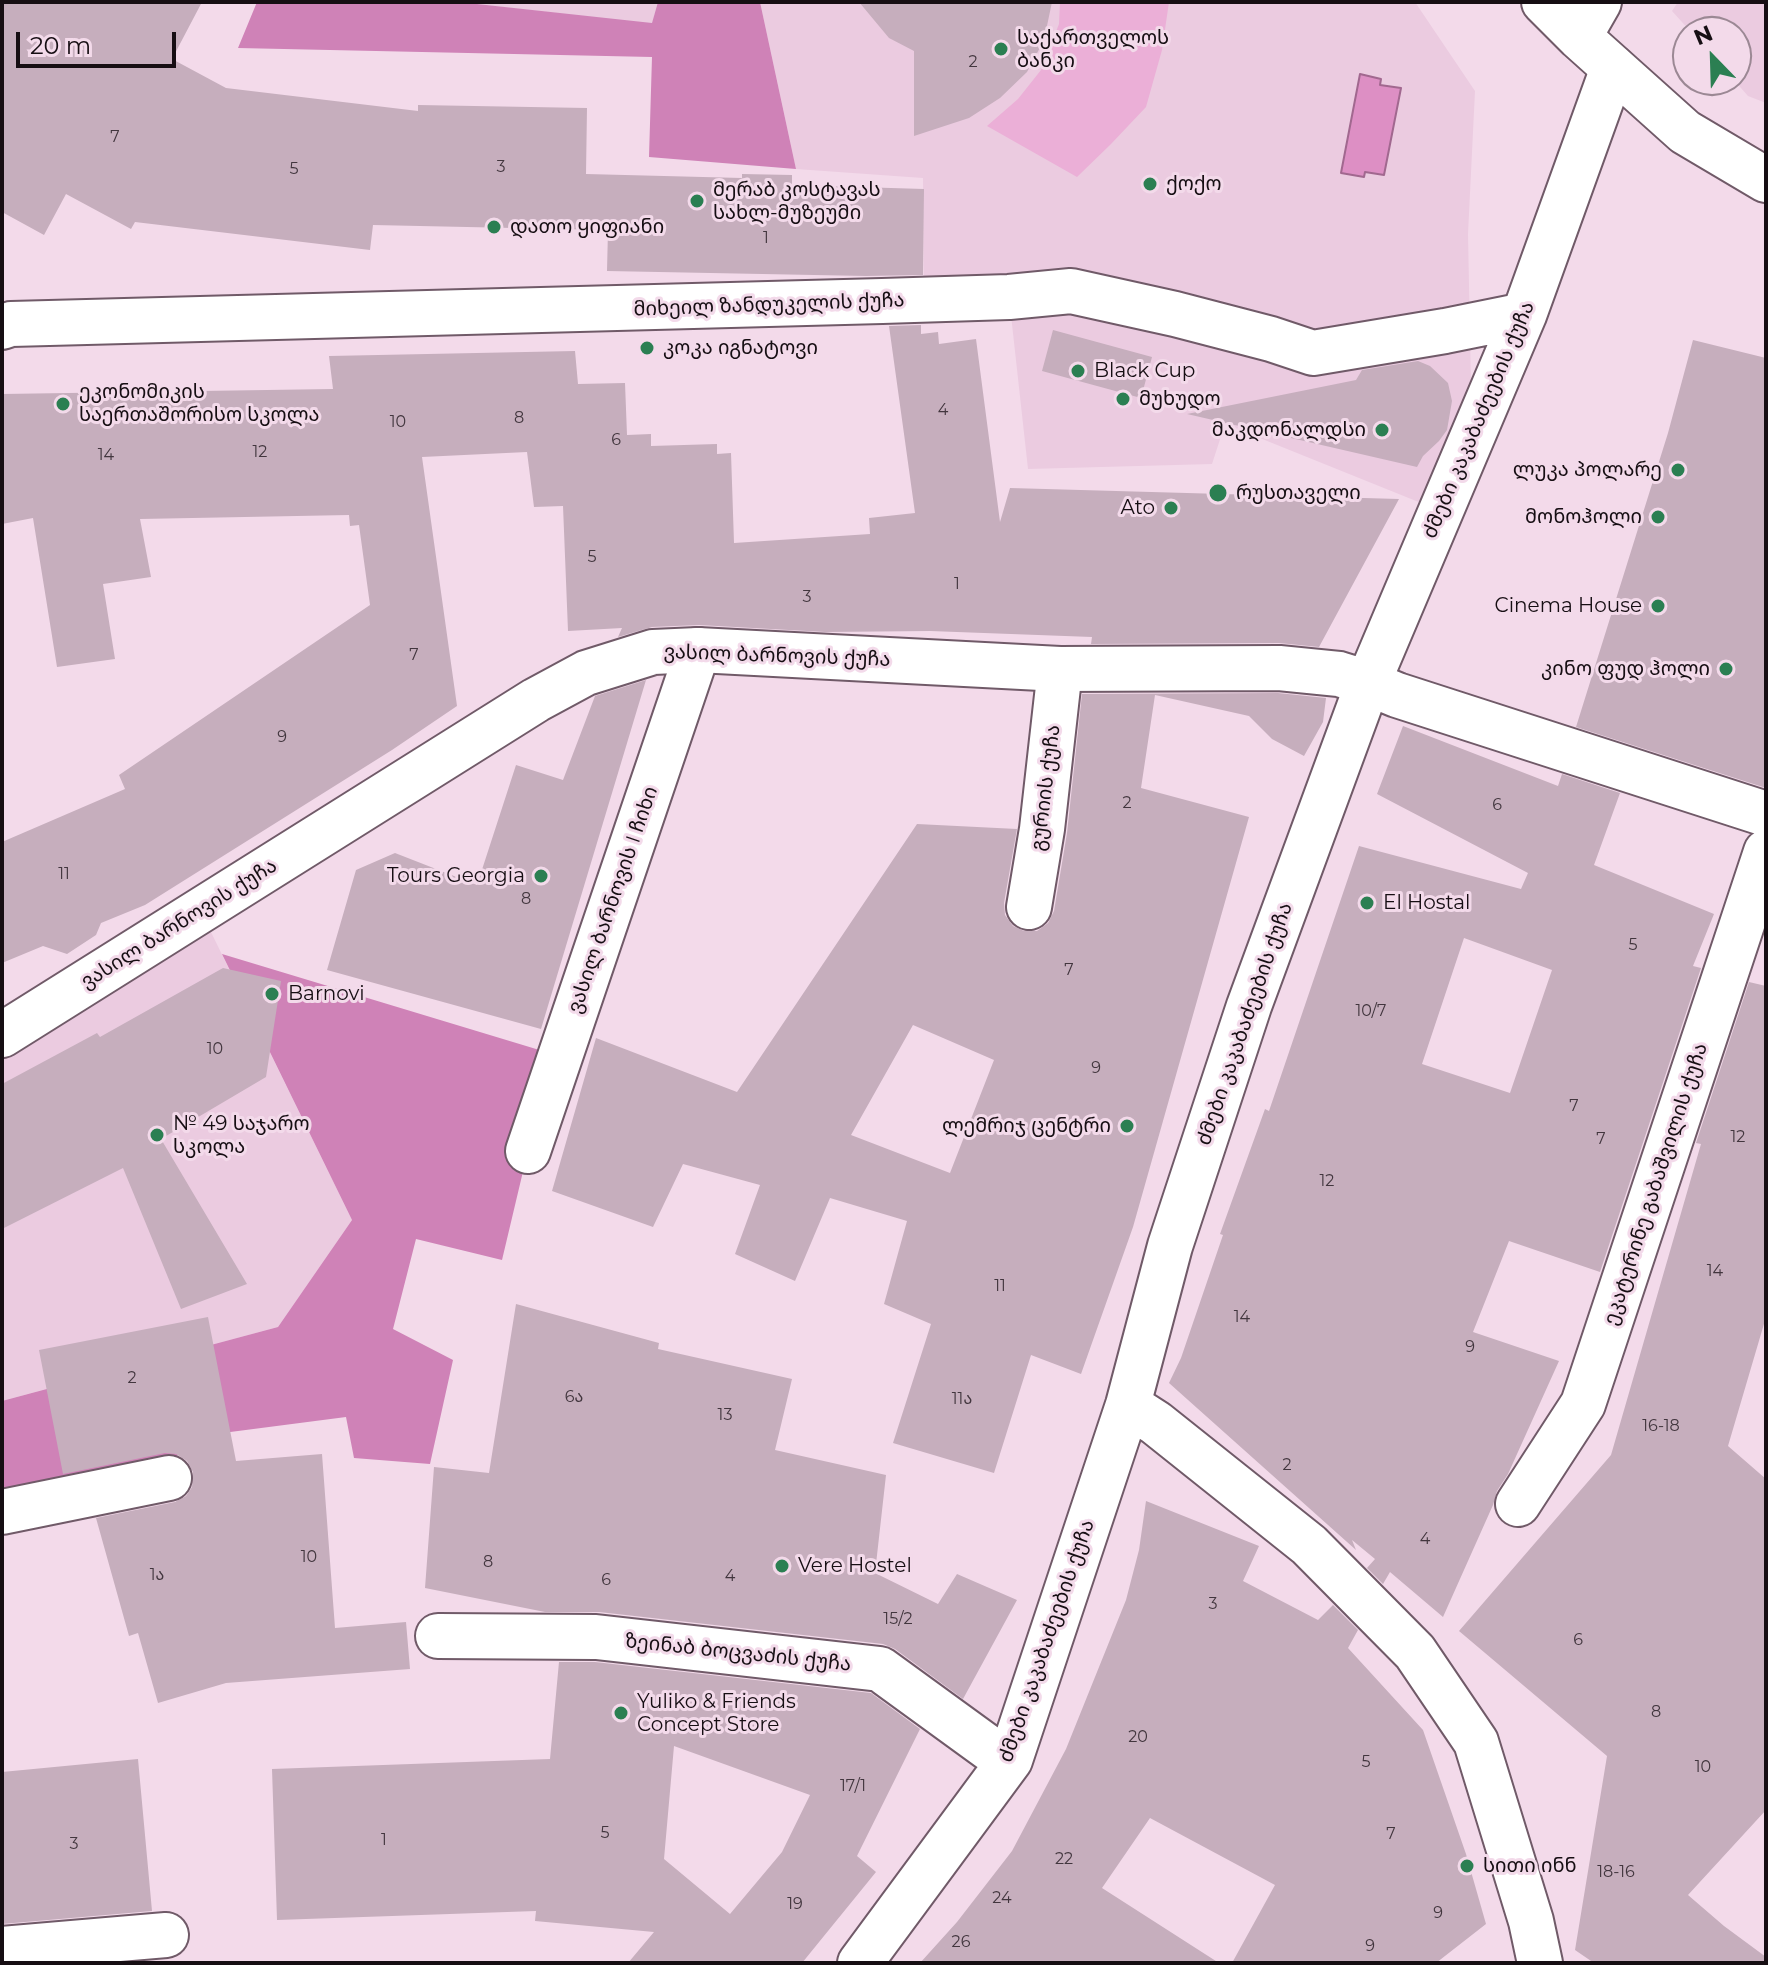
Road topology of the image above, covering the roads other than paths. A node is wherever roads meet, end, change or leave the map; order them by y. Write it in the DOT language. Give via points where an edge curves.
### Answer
graph roads {
  1 [pos="1544,2"];
  2 [pos="1589,19"];
  3 [pos="1613,68"];
  4 [pos="1766,180"];
  5 [pos="1524,315"];
  6 [pos="2,327"];
  7 [pos="698,650"];
  8 [pos="1060,669"];
  9 [pos="1368,683"];
  10 [pos="1766,814"];
  11 [pos="1766,852"];
  12 [pos="1029,907"];
  13 [pos="2,1035"];
  14 [pos="528,1151"];
  15 [pos="1128,1405"];
  16 [pos="169,1478"];
  17 [pos="1518,1504"];
  18 [pos="2,1512"];
  19 [pos="438,1636"];
  20 [pos="1010,1760"];
  21 [pos="166,1935"];
  22 [pos="2,1949"];
  23 [pos="860,1963"];
  24 [pos="1540,1963"];
  1 -- 2 [label="street"];
  2 -- 3 [label="street"];
  3 -- 4 [label="street" via="1685,132"];
  3 -- 5 [label="street, ძმები კაკაბაძეების ქუჩა"];
  5 -- 6 [label="street, მიხეილ ზანდუკელის ქუჩა" via="1313,353 1071,291 910,301"];
  5 -- 9 [label="street, ძმები კაკაბაძეების ქუჩა"];
  7 -- 8 [label="street, ვასილ ბარნოვის ქუჩა"];
  7 -- 13 [label="street, ვასილ ბარნოვის ქუჩა" via="653,652 586,673 536,700"];
  7 -- 14 [label="street, ვასილ ბარნოვის I ჩიხი"];
  8 -- 9 [label="street, ვასილ ბარნოვის ქუჩა" via="1279,668 1339,674"];
  8 -- 12 [label="street, გურიის ქუჩა"];
  9 -- 10 [label="street"];
  9 -- 15 [label="street, ძმები კაკაბაძეების ქუჩა" via="1244,1021 1170,1246"];
  11 -- 17 [label="street, ეკატერინე გაბაშვილის ქუჩა" via="1583,1404"];
  15 -- 20 [label="street, ძმები კაკაბაძეების ქუჩა"];
  15 -- 24 [label="street" via="1309,1545 1415,1652 1476,1742"];
  16 -- 18 [label="street"];
  19 -- 20 [label="street, ზეინაბ ბოცვაძის ქუჩა" via="596,1637 880,1669"];
  20 -- 23 [label="street, ძმები კაკაბაძეების ქუჩა"];
  21 -- 22 [label="street"];
}
